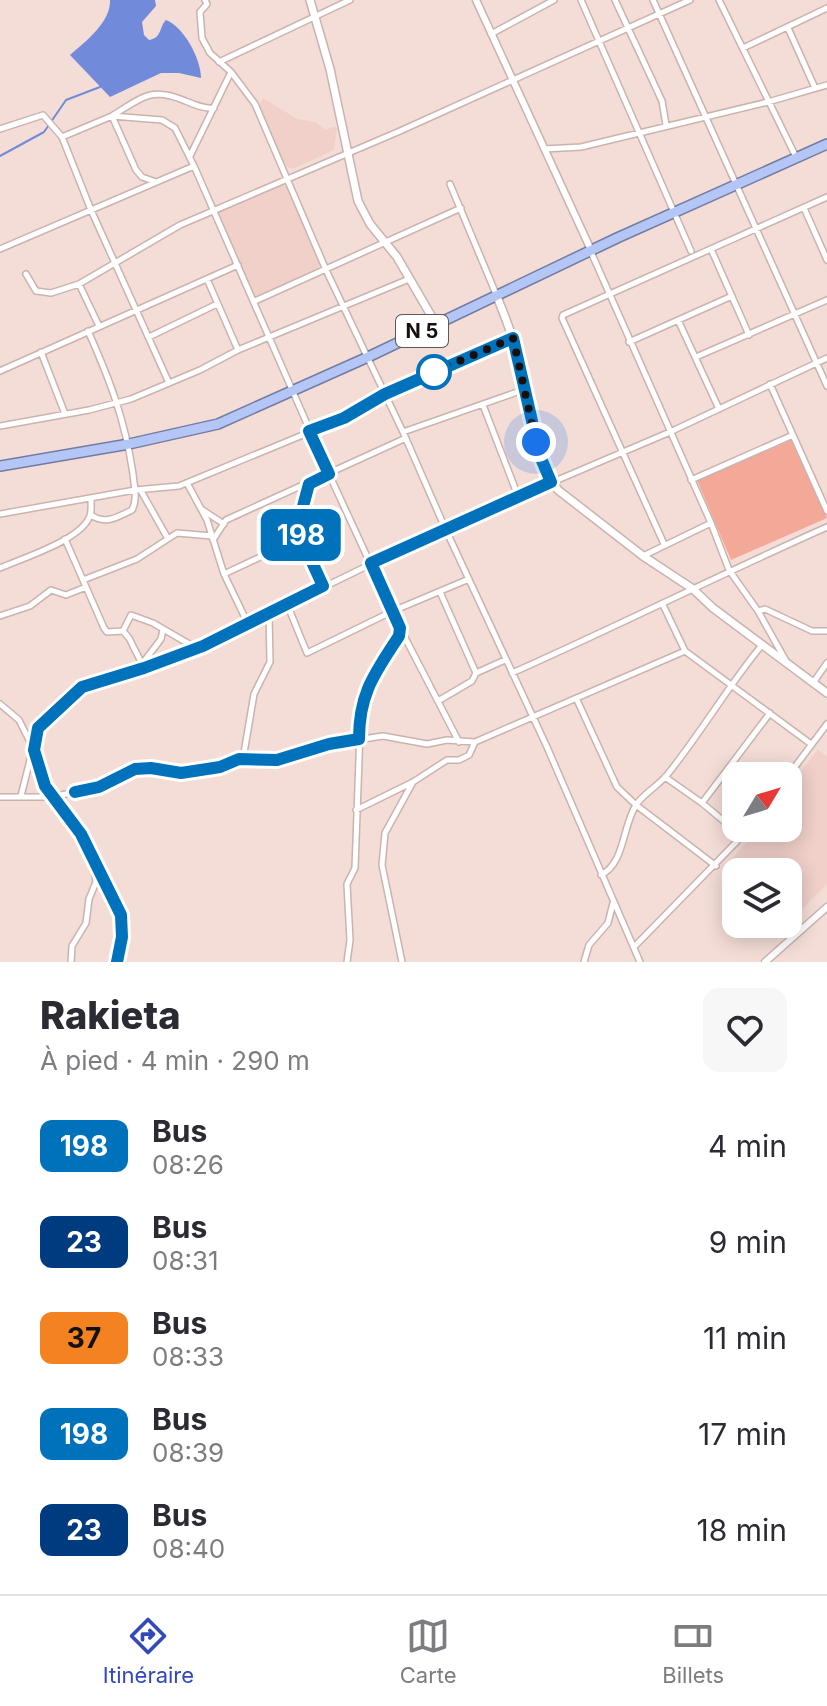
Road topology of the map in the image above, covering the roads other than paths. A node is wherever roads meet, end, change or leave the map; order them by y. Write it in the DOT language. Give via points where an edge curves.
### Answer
graph roads {
  1 [pos="216,0"];
  2 [pos="310,0"];
  3 [pos="350,0"];
  4 [pos="476,0"];
  5 [pos="529,0"];
  6 [pos="554,0"];
  7 [pos="581,0"];
  8 [pos="615,0"];
  9 [pos="653,0"];
  10 [pos="690,0"];
  11 [pos="719,0"];
  12 [pos="206,2"];
  13 [pos="827,8"];
  14 [pos="534,10"];
  15 [pos="659,14"];
  16 [pos="314,17"];
  17 [pos="788,28"];
  18 [pos="628,30"];
  19 [pos="491,34"];
  20 [pos="600,42"];
  21 [pos="743,48"];
  22 [pos="219,62"];
  23 [pos="231,72"];
  24 [pos="512,81"];
  25 [pos="827,85"];
  26 [pos="815,88"];
  27 [pos="768,102"];
  28 [pos="214,108"];
  29 [pos="112,116"];
  30 [pos="706,116"];
  31 [pos="666,125"];
  32 [pos="0,129"];
  33 [pos="639,133"];
  34 [pos="62,137"];
  35 [pos="827,144"];
  36 [pos="543,149"];
  37 [pos="348,154"];
  38 [pos="190,157"];
  39 [pos="797,158"];
  40 [pos="194,166"];
  41 [pos="289,179"];
  42 [pos="157,182"];
  43 [pos="450,184"];
  44 [pos="737,184"];
  45 [pos="827,197"];
  46 [pos="461,208"];
  47 [pos="804,208"];
  48 [pos="91,210"];
  49 [pos="215,212"];
  50 [pos="675,212"];
  51 [pos="758,229"];
  52 [pos="385,243"];
  53 [pos="0,249"];
  54 [pos="711,249"];
  55 [pos="591,250"];
  56 [pos="691,251"];
  57 [pos="699,254"];
  58 [pos="688,259"];
  59 [pos="827,260"];
  60 [pos="116,263"];
  61 [pos="238,265"];
  62 [pos="326,270"];
  63 [pos="26,274"];
  64 [pos="207,279"];
  65 [pos="409,279"];
  66 [pos="79,284"];
  67 [pos="609,293"];
  68 [pos="496,294"];
  69 [pos="732,296"];
  70 [pos="827,300"];
  71 [pos="255,301"];
  72 [pos="217,304"];
  73 [pos="344,304"];
  74 [pos="137,310"];
  75 [pos="796,313"];
  76 [pos="678,320"];
  77 [pos="436,324"];
  78 [pos="99,326"];
  79 [pos="88,331"];
  80 [pos="749,335"];
  81 [pos="149,337"];
  82 [pos="270,337"];
  83 [pos="513,338"];
  84 [pos="629,342"];
  85 [pos="238,350"];
  86 [pos="41,352"];
  87 [pos="368,357"];
  88 [pos="696,357"];
  89 [pos="827,358"];
  90 [pos="816,363"];
  91 [pos="0,371"];
  92 [pos="169,383"];
  93 [pos="770,384"];
  94 [pos="827,386"];
  95 [pos="524,390"];
  96 [pos="291,392"];
  97 [pos="385,394"];
  98 [pos="119,402"];
  99 [pos="483,405"];
  100 [pos="719,409"];
  101 [pos="65,414"];
  102 [pos="0,426"];
  103 [pos="309,431"];
  104 [pos="670,432"];
  105 [pos="405,435"];
  106 [pos="793,435"];
  107 [pos="129,444"];
  108 [pos="624,453"];
  109 [pos="0,466"];
  110 [pos="329,474"];
  111 [pos="691,480"];
  112 [pos="551,482"];
  113 [pos="187,483"];
  114 [pos="309,484"];
  115 [pos="138,491"];
  116 [pos="518,496"];
  117 [pos="91,499"];
  118 [pos="200,509"];
  119 [pos="827,511"];
  120 [pos="0,514"];
  121 [pos="91,515"];
  122 [pos="711,523"];
  123 [pos="224,524"];
  124 [pos="827,527"];
  125 [pos="445,528"];
  126 [pos="167,537"];
  127 [pos="213,538"];
  128 [pos="301,538"];
  129 [pos="65,539"];
  130 [pos="664,544"];
  131 [pos="643,556"];
  132 [pos="371,563"];
  133 [pos="0,568"];
  134 [pos="729,570"];
  135 [pos="224,574"];
  136 [pos="469,579"];
  137 [pos="83,580"];
  138 [pos="323,586"];
  139 [pos="86,587"];
  140 [pos="693,589"];
  141 [pos="440,592"];
  142 [pos="287,604"];
  143 [pos="663,605"];
  144 [pos="393,611"];
  145 [pos="758,611"];
  146 [pos="269,614"];
  147 [pos="0,616"];
  148 [pos="248,624"];
  149 [pos="400,628"];
  150 [pos="163,630"];
  151 [pos="123,631"];
  152 [pos="827,631"];
  153 [pos="762,645"];
  154 [pos="197,648"];
  155 [pos="685,651"];
  156 [pos="505,660"];
  157 [pos="787,662"];
  158 [pos="827,663"];
  159 [pos="143,666"];
  160 [pos="476,673"];
  161 [pos="512,673"];
  162 [pos="731,683"];
  163 [pos="813,683"];
  164 [pos="827,693"];
  165 [pos="577,700"];
  166 [pos="438,701"];
  167 [pos="0,704"];
  168 [pos="770,713"];
  169 [pos="532,718"];
  170 [pos="827,724"];
  171 [pos="359,739"];
  172 [pos="459,742"];
  173 [pos="475,742"];
  174 [pos="811,744"];
  175 [pos="34,750"];
  176 [pos="239,759"];
  177 [pos="798,762"];
  178 [pos="665,777"];
  179 [pos="413,782"];
  180 [pos="21,796"];
  181 [pos="0,797"];
  182 [pos="52,797"];
  183 [pos="702,803"];
  184 [pos="636,805"];
  185 [pos="356,810"];
  186 [pos="722,820"];
  187 [pos="738,842"];
  188 [pos="94,862"];
  189 [pos="716,866"];
  190 [pos="601,875"];
  191 [pos="613,902"];
  192 [pos="827,907"];
  193 [pos="634,947"];
  194 [pos="71,962"];
  195 [pos="117,962"];
  196 [pos="347,962"];
  197 [pos="402,962"];
  198 [pos="584,962"];
  199 [pos="640,962"];
  200 [pos="765,962"];
  1 -- 12 [label="street"];
  2 -- 16 [label="main road"];
  3 -- 16 [label="street"];
  4 -- 19 [label="street"];
  5 -- 14 [label="street"];
  6 -- 14 [label="street"];
  7 -- 20 [label="street"];
  8 -- 18 [label="street"];
  9 -- 15 [label="street"];
  10 -- 15 [label="street"];
  11 -- 21 [label="street"];
  12 -- 22 [label="street" via="200,12 202,38"];
  13 -- 17 [label="street"];
  14 -- 19 [label="street"];
  15 -- 18 [label="street"];
  15 -- 30 [label="street"];
  16 -- 22 [label="street"];
  16 -- 37 [label="main road"];
  17 -- 21 [label="street"];
  17 -- 26 [label="street"];
  18 -- 20 [label="street"];
  18 -- 31 [label="street" via="662,101"];
  19 -- 24 [label="street"];
  20 -- 24 [label="street"];
  20 -- 33 [label="street"];
  21 -- 27 [label="street"];
  22 -- 23 [label="street"];
  23 -- 28 [label="street"];
  23 -- 41 [label="street" via="255,104"];
  24 -- 36 [label="street"];
  24 -- 37 [label="street"];
  25 -- 26 [label="street"];
  26 -- 27 [label="street"];
  27 -- 30 [label="street"];
  27 -- 39 [label="street"];
  28 -- 29 [label="street" via="163,92 148,94"];
  28 -- 38 [label="street"];
  29 -- 34 [label="street"];
  29 -- 38 [label="street" via="162,120 175,128"];
  29 -- 42 [label="street" via="136,170"];
  30 -- 31 [label="street"];
  30 -- 44 [label="street"];
  31 -- 33 [label="street"];
  32 -- 34 [label="street" via="43,115"];
  33 -- 36 [label="street" via="581,147"];
  33 -- 50 [label="street"];
  34 -- 48 [label="street"];
  35 -- 39 [label="highway, N 5"];
  36 -- 55 [label="street"];
  37 -- 41 [label="street"];
  37 -- 52 [label="main road" via="363,213"];
  38 -- 40 [label="street"];
  39 -- 44 [label="highway, N 5"];
  40 -- 42 [label="street"];
  40 -- 49 [label="street"];
  41 -- 49 [label="street"];
  41 -- 62 [label="street"];
  42 -- 48 [label="street"];
  43 -- 46 [label="street"];
  44 -- 50 [label="highway, N 5"];
  44 -- 51 [label="street"];
  45 -- 47 [label="street"];
  46 -- 52 [label="street"];
  46 -- 68 [label="street"];
  47 -- 51 [label="street"];
  47 -- 59 [label="street"];
  48 -- 53 [label="street"];
  48 -- 60 [label="street"];
  49 -- 60 [label="street" via="180,225"];
  49 -- 61 [label="street"];
  50 -- 55 [label="highway, N 5"];
  50 -- 56 [label="street"];
  51 -- 54 [label="street"];
  51 -- 75 [label="street"];
  52 -- 62 [label="street"];
  52 -- 65 [label="main road"];
  54 -- 57 [label="street"];
  54 -- 69 [label="street"];
  55 -- 67 [label="street"];
  55 -- 68 [label="highway, N 5"];
  56 -- 57 [label="street"];
  56 -- 58 [label="street"];
  57 -- 58 [label="street"];
  58 -- 67 [label="street"];
  60 -- 66 [label="street"];
  60 -- 74 [label="street"];
  61 -- 64 [label="street"];
  61 -- 71 [label="street"];
  62 -- 71 [label="street"];
  62 -- 73 [label="street"];
  63 -- 66 [label="street" via="36,291 51,293"];
  64 -- 72 [label="street"];
  64 -- 74 [label="street"];
  65 -- 73 [label="street"];
  65 -- 77 [label="main road"];
  66 -- 78 [label="street"];
  67 -- 84 [label="street"];
  67 -- 108 [label="street" via="562,318"];
  68 -- 77 [label="highway, N 5"];
  68 -- 83 [label="main road"];
  69 -- 76 [label="street"];
  69 -- 80 [label="street"];
  70 -- 75 [label="street"];
  71 -- 82 [label="street"];
  72 -- 81 [label="street"];
  72 -- 85 [label="street"];
  73 -- 82 [label="street"];
  73 -- 87 [label="street"];
  74 -- 78 [label="street"];
  74 -- 81 [label="street"];
  75 -- 80 [label="street"];
  75 -- 90 [label="street"];
  76 -- 84 [label="street"];
  76 -- 88 [label="street"];
  77 -- 87 [label="highway, N 5"];
  78 -- 79 [label="street"];
  79 -- 86 [label="street"];
  79 -- 98 [label="street"];
  80 -- 88 [label="street"];
  81 -- 92 [label="street"];
  82 -- 85 [label="street"];
  82 -- 96 [label="street"];
  83 -- 95 [label="main road"];
  83 -- 97 [label="street"];
  84 -- 104 [label="street"];
  85 -- 92 [label="street"];
  86 -- 91 [label="street"];
  86 -- 101 [label="street"];
  87 -- 96 [label="highway, N 5"];
  87 -- 97 [label="street"];
  88 -- 100 [label="street"];
  89 -- 90 [label="street"];
  90 -- 93 [label="street"];
  90 -- 94 [label="street"];
  92 -- 98 [label="street"];
  93 -- 100 [label="street"];
  93 -- 106 [label="street"];
  95 -- 99 [label="street"];
  95 -- 112 [label="main road"];
  96 -- 103 [label="street"];
  96 -- 107 [label="highway, N 5" via="218,424"];
  97 -- 103 [label="street"];
  97 -- 105 [label="street"];
  98 -- 101 [label="street"];
  98 -- 107 [label="street"];
  99 -- 105 [label="street"];
  99 -- 116 [label="street"];
  100 -- 104 [label="street"];
  101 -- 102 [label="street"];
  103 -- 110 [label="street"];
  103 -- 113 [label="street"];
  104 -- 108 [label="street"];
  104 -- 111 [label="street"];
  105 -- 110 [label="street"];
  105 -- 125 [label="street"];
  106 -- 111 [label="street"];
  106 -- 119 [label="street"];
  107 -- 109 [label="highway, N 5"];
  107 -- 115 [label="street"];
  108 -- 112 [label="street"];
  108 -- 130 [label="street"];
  110 -- 114 [label="street"];
  110 -- 132 [label="street"];
  111 -- 122 [label="street"];
  112 -- 116 [label="street"];
  112 -- 131 [label="main road"];
  113 -- 115 [label="street"];
  113 -- 118 [label="street"];
  114 -- 123 [label="street"];
  114 -- 128 [label="street" via="298,525"];
  115 -- 117 [label="street"];
  115 -- 121 [label="street" via="132,510 107,521"];
  115 -- 126 [label="street"];
  116 -- 125 [label="street"];
  117 -- 120 [label="street"];
  117 -- 121 [label="street"];
  118 -- 123 [label="street"];
  118 -- 127 [label="street"];
  121 -- 129 [label="street"];
  122 -- 130 [label="street"];
  122 -- 134 [label="street"];
  123 -- 127 [label="street"];
  124 -- 134 [label="street"];
  125 -- 132 [label="street"];
  125 -- 136 [label="street"];
  126 -- 127 [label="street" via="185,532"];
  126 -- 137 [label="street" via="137,559"];
  127 -- 135 [label="street"];
  128 -- 135 [label="street"];
  128 -- 138 [label="street"];
  129 -- 133 [label="street"];
  129 -- 137 [label="street"];
  130 -- 131 [label="street"];
  131 -- 140 [label="main road"];
  132 -- 138 [label="street"];
  132 -- 144 [label="street"];
  134 -- 140 [label="street"];
  134 -- 145 [label="street"];
  135 -- 148 [label="street"];
  136 -- 141 [label="street"];
  136 -- 156 [label="street"];
  137 -- 139 [label="street"];
  138 -- 142 [label="street"];
  139 -- 147 [label="street" via="66,595 51,590 30,606"];
  139 -- 151 [label="street" via="107,632"];
  140 -- 143 [label="street"];
  140 -- 153 [label="main road"];
  141 -- 144 [label="street"];
  141 -- 160 [label="street"];
  142 -- 144 [label="street" via="307,653"];
  142 -- 146 [label="street"];
  143 -- 155 [label="street"];
  143 -- 161 [label="street"];
  144 -- 149 [label="street"];
  145 -- 152 [label="street" via="765,609 812,631"];
  145 -- 157 [label="street"];
  146 -- 148 [label="street"];
  146 -- 176 [label="street" via="270,662 254,694"];
  148 -- 154 [label="street"];
  149 -- 166 [label="street"];
  149 -- 171 [label="street" via="361,704"];
  150 -- 151 [label="street" via="131,615"];
  150 -- 154 [label="street"];
  150 -- 159 [label="street"];
  151 -- 159 [label="street"];
  153 -- 157 [label="main road"];
  153 -- 162 [label="street"];
  154 -- 159 [label="street"];
  155 -- 162 [label="street"];
  155 -- 165 [label="street"];
  156 -- 160 [label="street"];
  156 -- 161 [label="street"];
  157 -- 163 [label="main road"];
  158 -- 163 [label="street"];
  159 -- 175 [label="street" via="82,687 38,728"];
  160 -- 166 [label="street" via="472,681"];
  161 -- 169 [label="street"];
  162 -- 168 [label="street"];
  162 -- 178 [label="street"];
  163 -- 164 [label="main road"];
  165 -- 169 [label="street"];
  165 -- 184 [label="street" via="617,787"];
  166 -- 172 [label="street"];
  167 -- 175 [label="street" via="19,720"];
  168 -- 174 [label="street"];
  168 -- 183 [label="street"];
  169 -- 173 [label="street"];
  169 -- 190 [label="street"];
  170 -- 174 [label="street"];
  171 -- 172 [label="street"];
  171 -- 176 [label="street" via="277,760"];
  171 -- 185 [label="street"];
  172 -- 173 [label="street"];
  173 -- 179 [label="street" via="469,755 447,760"];
  174 -- 177 [label="street"];
  175 -- 180 [label="street"];
  175 -- 182 [label="street"];
  176 -- 182 [label="street" via="181,773 135,769 99,787"];
  178 -- 183 [label="street"];
  178 -- 184 [label="street"];
  179 -- 185 [label="street"];
  179 -- 197 [label="street" via="385,833 382,865"];
  180 -- 181 [label="street"];
  180 -- 182 [label="street"];
  182 -- 188 [label="street" via="81,834"];
  183 -- 186 [label="street"];
  184 -- 189 [label="street"];
  184 -- 190 [label="street" via="616,862"];
  185 -- 196 [label="street" via="355,868 347,884"];
  187 -- 189 [label="street"];
  188 -- 194 [label="street" via="96,882"];
  188 -- 195 [label="street" via="121,915"];
  189 -- 193 [label="street"];
  190 -- 191 [label="street"];
  191 -- 193 [label="street"];
  191 -- 198 [label="street" via="608,923 589,945"];
  192 -- 200 [label="street"];
  193 -- 199 [label="street"];
}
